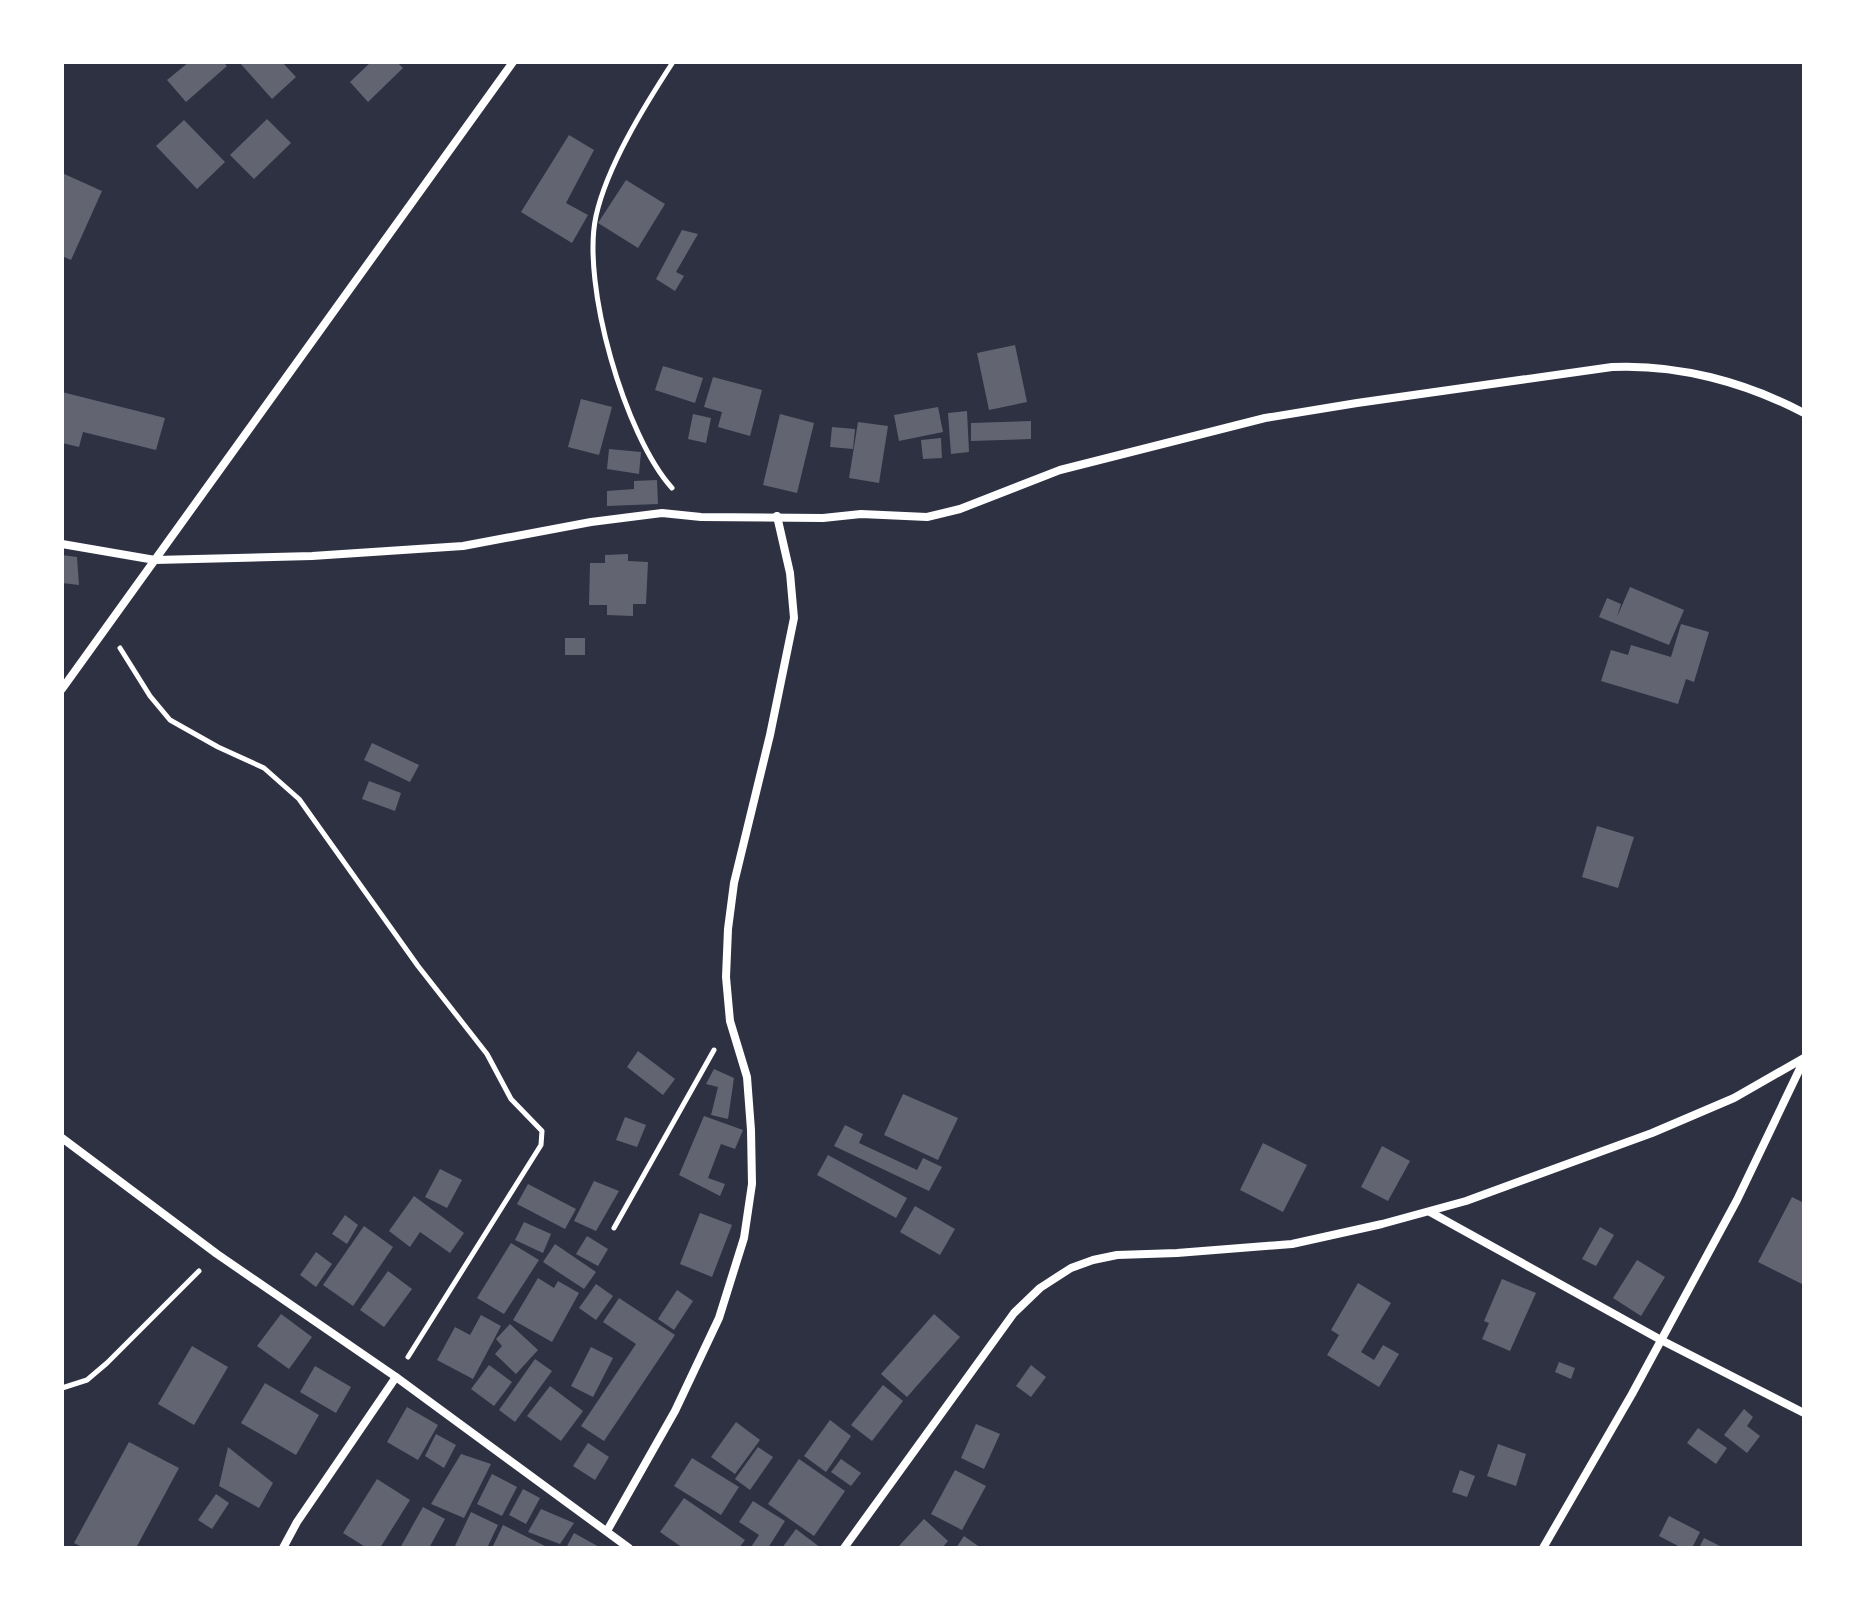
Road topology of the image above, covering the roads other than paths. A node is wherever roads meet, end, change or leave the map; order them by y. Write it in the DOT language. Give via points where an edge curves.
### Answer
graph roads {
  1 [pos="513,62"];
  2 [pos="1804,413"];
  3 [pos="777,516"];
  4 [pos="62,544"];
  5 [pos="155,560"];
  6 [pos="62,689"];
  7 [pos="1804,1059"];
  8 [pos="62,1138"];
  9 [pos="1430,1212"];
  10 [pos="1661,1340"];
  11 [pos="396,1377"];
  12 [pos="1804,1413"];
  13 [pos="607,1531"];
  14 [pos="283,1548"];
  15 [pos="629,1548"];
  16 [pos="844,1548"];
  17 [pos="1543,1548"];
  1 -- 5 [label="street"];
  2 -- 3 [label="street" via="1707,375 1612,367 1265,418 1060,470 927,517"];
  3 -- 5 [label="street" via="662,513 463,546"];
  3 -- 13 [label="street" via="794,618 728,929 730,1021 747,1077 750,1117 752,1184 744,1238 719,1318"];
  4 -- 5 [label="street"];
  5 -- 6 [label="street"];
  7 -- 9 [label="street" via="1734,1098 1652,1133"];
  7 -- 10 [label="street" via="1737,1200"];
  8 -- 11 [label="street" via="217,1254"];
  9 -- 10 [label="street"];
  9 -- 16 [label="street" via="1292,1244 1117,1255 1071,1268 1014,1313"];
  10 -- 12 [label="street"];
  10 -- 17 [label="street"];
  11 -- 13 [label="street"];
  11 -- 14 [label="street"];
  13 -- 15 [label="street"];
}
